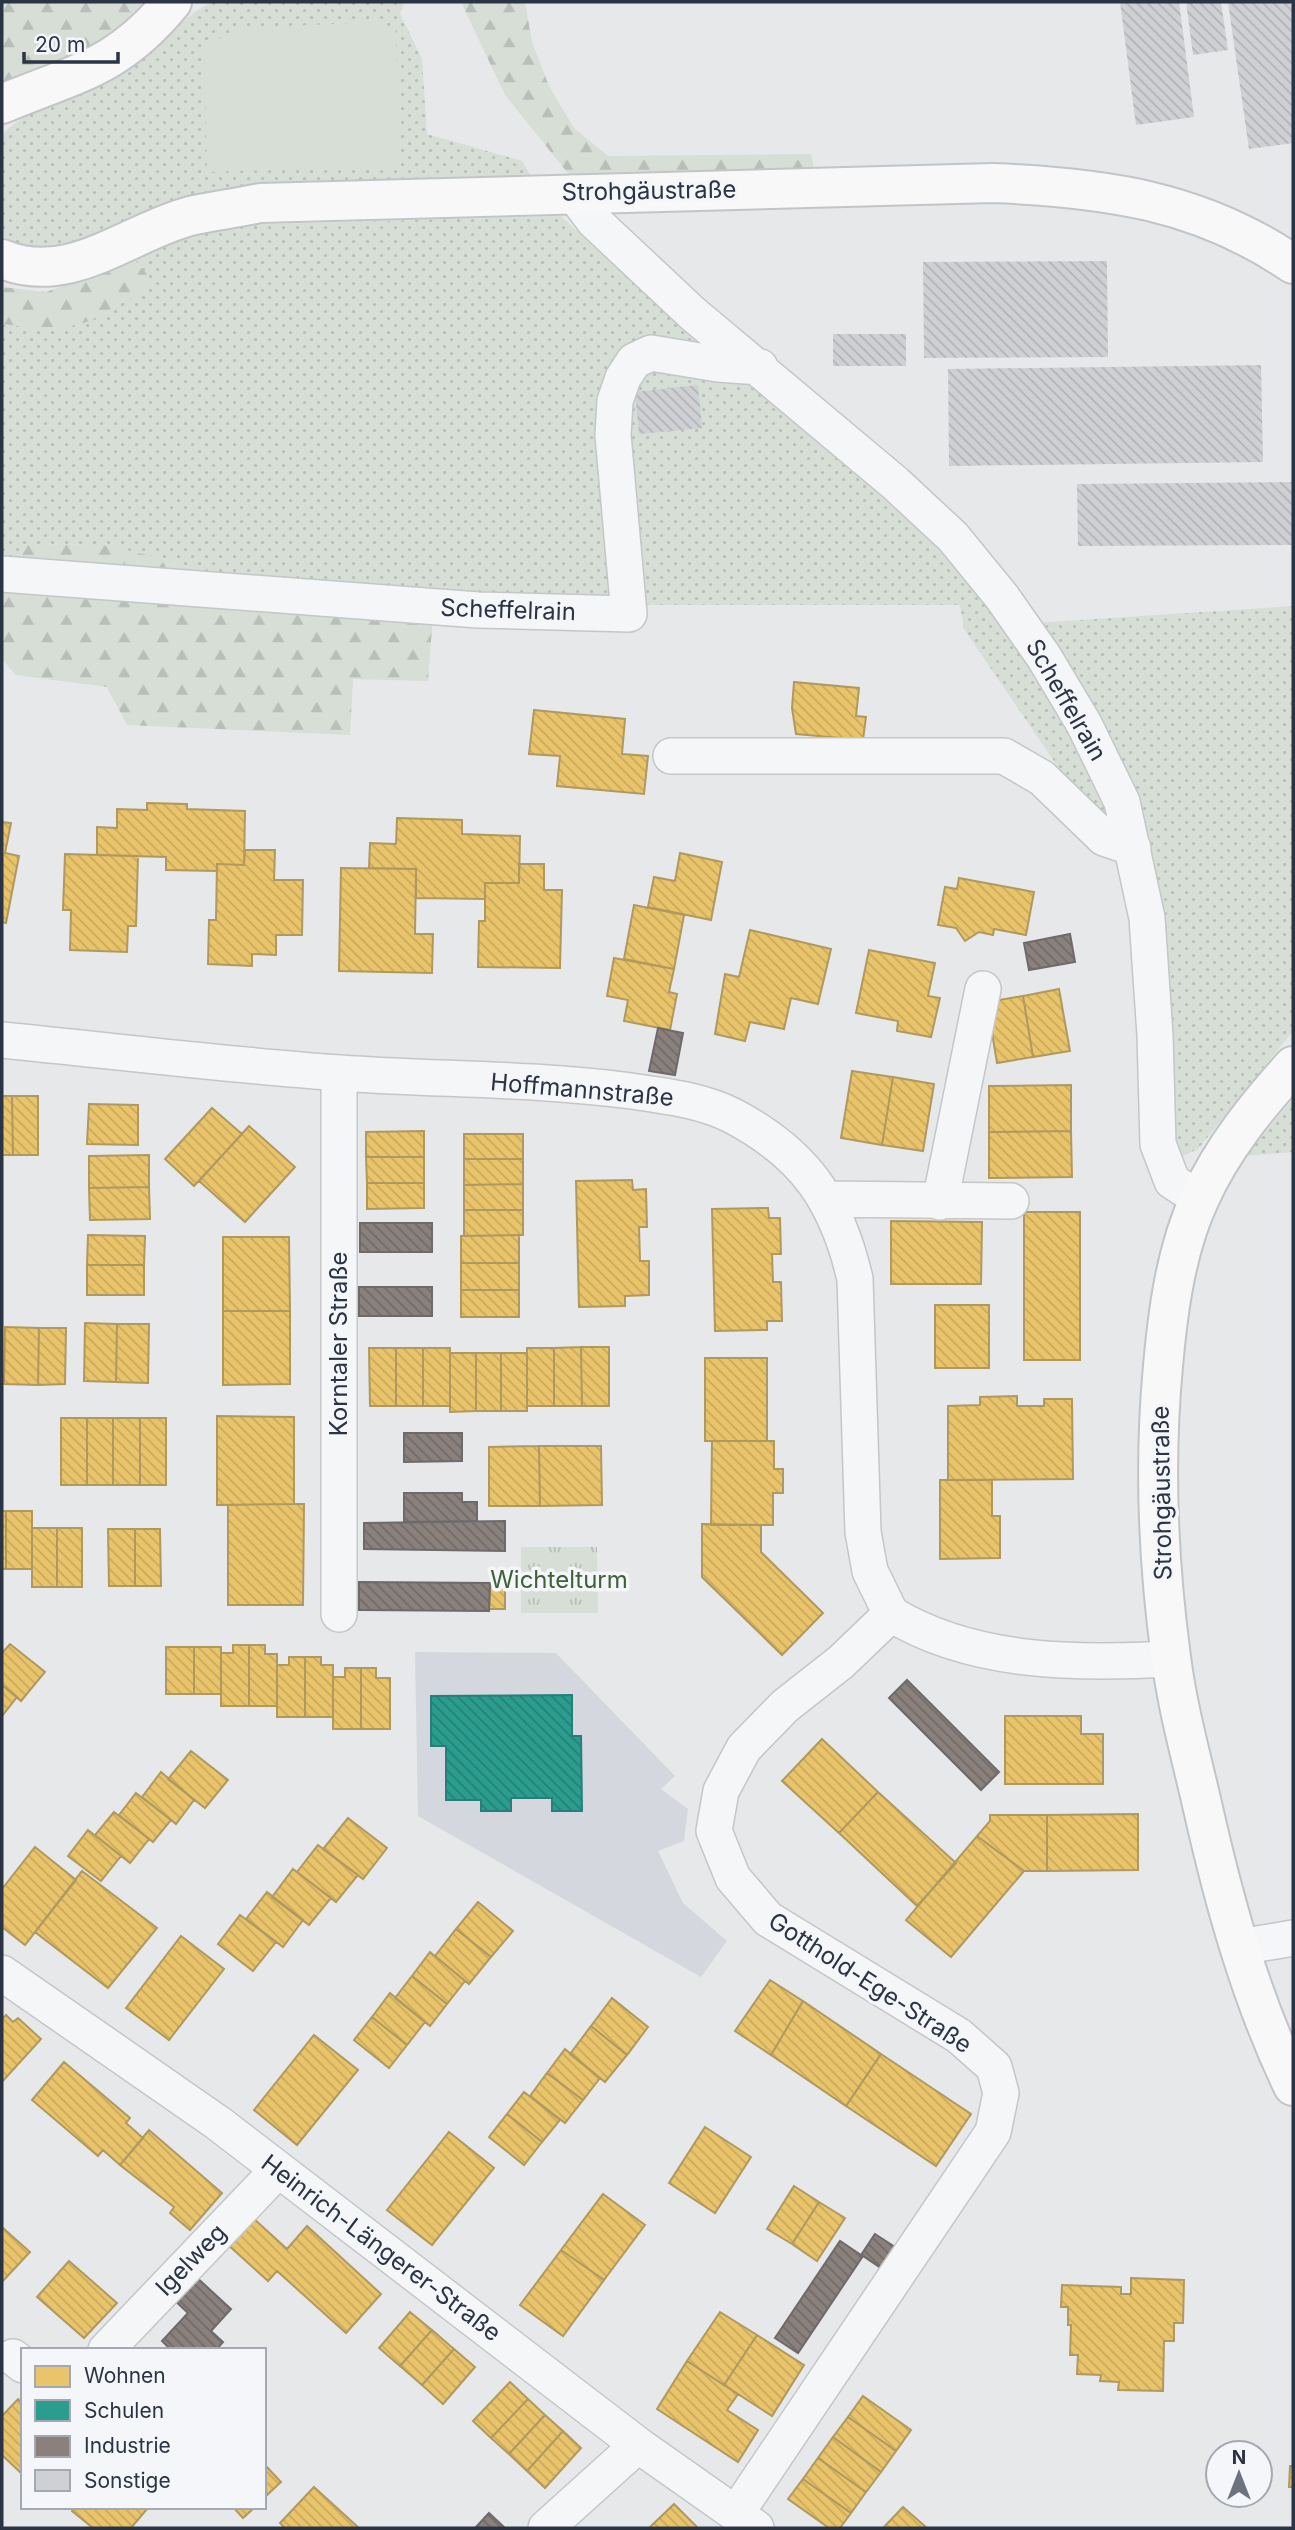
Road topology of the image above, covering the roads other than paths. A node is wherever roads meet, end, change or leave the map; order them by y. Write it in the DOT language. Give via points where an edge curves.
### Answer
graph roads {
  1 [pos="172,2"];
  2 [pos="2,104"];
  3 [pos="573,193"];
  4 [pos="2,258"];
  5 [pos="1293,264"];
  6 [pos="760,367"];
  7 [pos="2,573"];
  8 [pos="671,756"];
  9 [pos="1133,848"];
  10 [pos="984,989"];
  11 [pos="2,1040"];
  12 [pos="1293,1066"];
  13 [pos="339,1073"];
  14 [pos="826,1199"];
  15 [pos="1199,1199"];
  16 [pos="1011,1201"];
  17 [pos="940,1202"];
  18 [pos="340,1615"];
  19 [pos="891,1615"];
  20 [pos="1171,1659"];
  21 [pos="1293,1938"];
  22 [pos="1240,1947"];
  23 [pos="2,1973"];
  24 [pos="1293,2086"];
  25 [pos="277,2171"];
  26 [pos="108,2348"];
  27 [pos="638,2445"];
  28 [pos="747,2520"];
  29 [pos="546,2528"];
  1 -- 2 [label="main road" via="149,31 116,57"];
  3 -- 4 [label="main road, Strohgäustraße" via="260,204 189,217 75,264 29,267"];
  3 -- 5 [label="main road, Strohgäustraße" via="994,183 1076,187 1170,205 1226,226"];
  3 -- 6 [label="street, Scheffelrain" via="594,221 692,313"];
  6 -- 7 [label="street, Scheffelrain" via="651,352 634,361 623,378 615,401 614,435 629,614 478,610"];
  6 -- 9 [label="street, Scheffelrain" via="953,537 1002,597 1084,724 1122,802"];
  8 -- 9 [label="street" via="1004,756 1042,778 1104,838"];
  9 -- 15 [label="street, Scheffelrain" via="1147,919 1158,1144 1172,1181"];
  10 -- 17 [label="street"];
  11 -- 13 [label="street, Hoffmannstraße"];
  12 -- 15 [label="main road, Strohgäustraße" via="1226,1150"];
  13 -- 14 [label="street, Hoffmannstraße" via="596,1087 680,1098 731,1115 764,1135 801,1164"];
  13 -- 18 [label="street, Korntaler Straße"];
  14 -- 17 [label="street"];
  14 -- 19 [label="street, Hoffmannstraße" via="846,1239 855,1279 863,1531 870,1571"];
  15 -- 20 [label="main road, Strohgäustraße" via="1182,1250 1167,1324 1159,1415 1160,1556"];
  16 -- 17 [label="street"];
  19 -- 20 [label="street" via="962,1647 1110,1662"];
  19 -- 28 [label="street, Gotthold-Ege-Straße" via="785,1706 744,1748 721,1791 714,1831 733,1878 768,1919 959,2036 994,2067 1001,2093 993,2132"];
  20 -- 22 [label="main road, Strohgäustraße" via="1224,1899"];
  21 -- 22 [label="street"];
  22 -- 24 [label="main road, Strohgäustraße" via="1267,2031"];
  23 -- 25 [label="street, Heinrich-Längerer-Straße" via="218,2123"];
  25 -- 26 [label="street, Igelweg"];
  25 -- 27 [label="street, Heinrich-Längerer-Straße"];
  27 -- 28 [label="street, Heinrich-Längerer-Straße"];
  27 -- 29 [label="street"];
}
